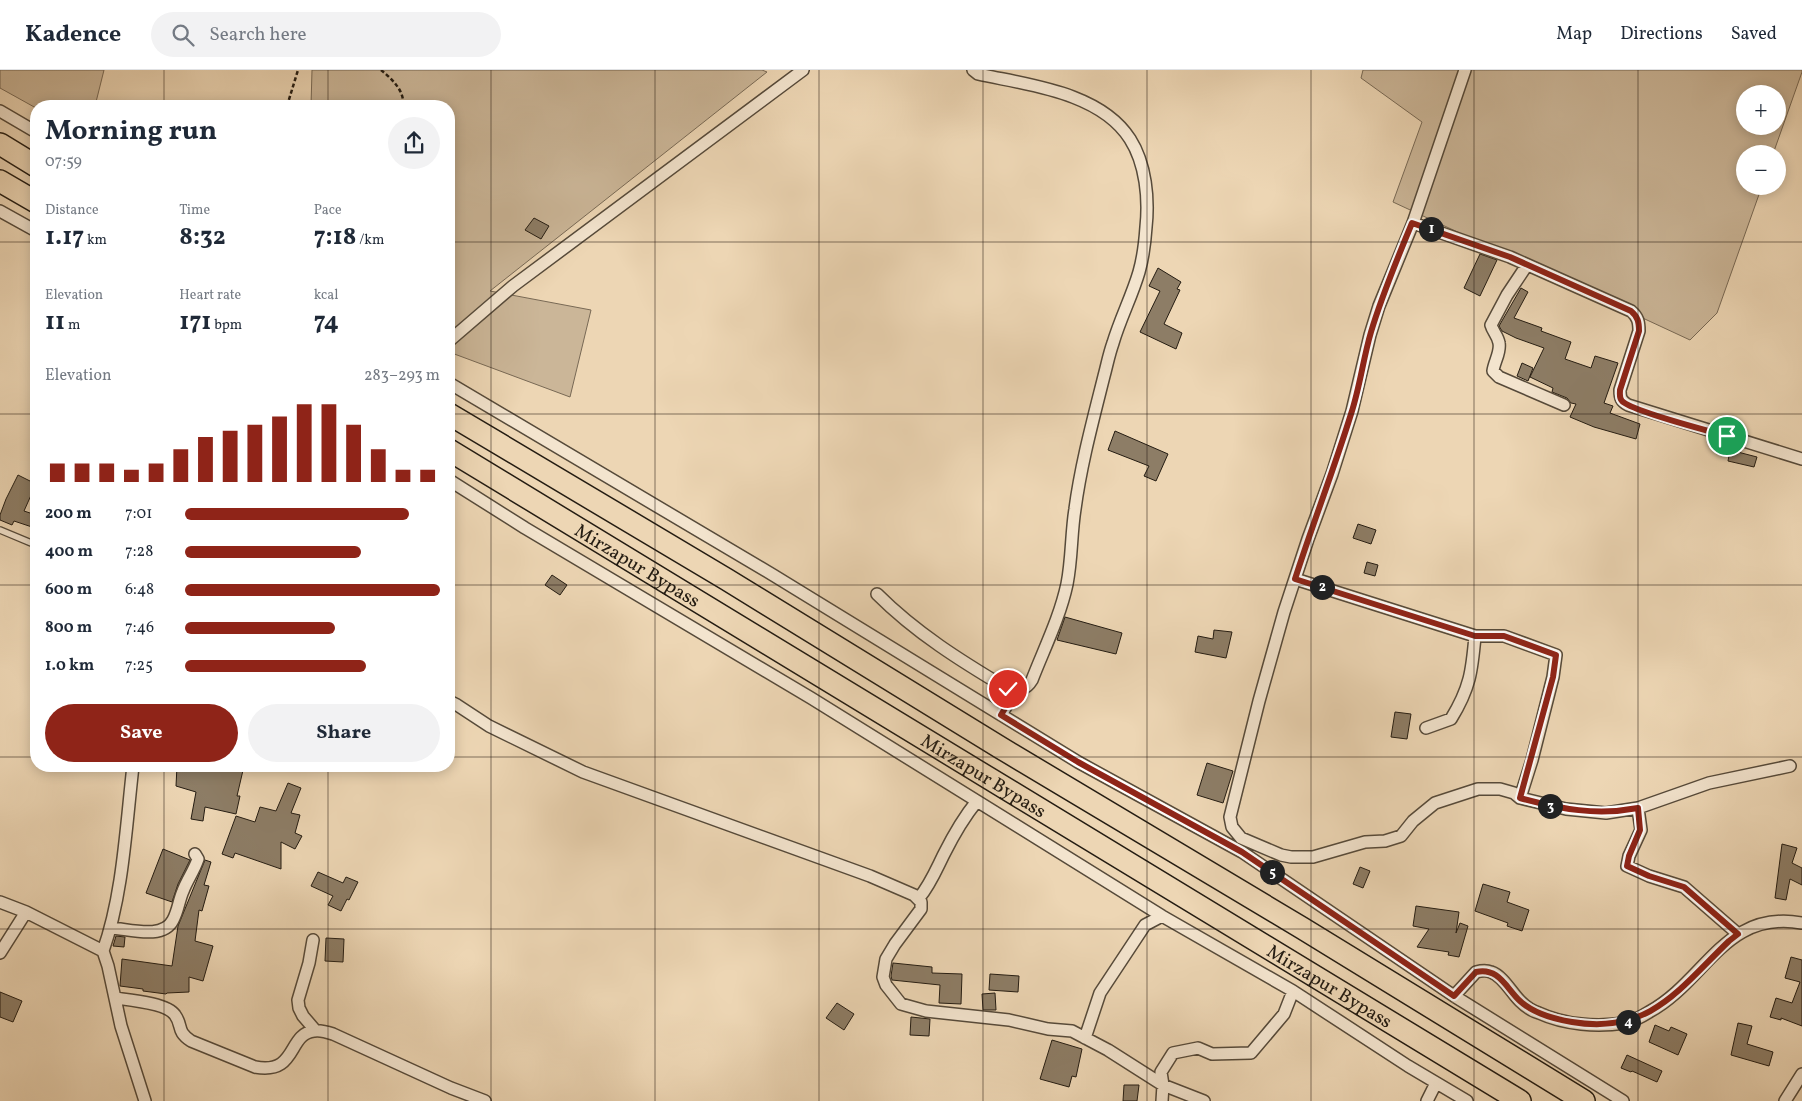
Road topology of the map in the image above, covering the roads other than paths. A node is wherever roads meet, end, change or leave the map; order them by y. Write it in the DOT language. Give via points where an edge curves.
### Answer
graph roads {
  1 [pos="803,70"];
  2 [pos="973,70"];
  3 [pos="1465,70"];
  4 [pos="0,111"];
  5 [pos="30,128"];
  6 [pos="0,144"];
  7 [pos="30,162"];
  8 [pos="0,180"];
  9 [pos="30,198"];
  10 [pos="0,211"];
  11 [pos="1412,223"];
  12 [pos="30,228"];
  13 [pos="1527,265"];
  14 [pos="455,336"];
  15 [pos="455,387"];
  16 [pos="1564,405"];
  17 [pos="455,418"];
  18 [pos="455,454"];
  19 [pos="1802,460"];
  20 [pos="455,484"];
  21 [pos="0,530"];
  22 [pos="30,542"];
  23 [pos="1295,579"];
  24 [pos="877,594"];
  25 [pos="1475,636"];
  26 [pos="1016,690"];
  27 [pos="455,704"];
  28 [pos="1001,715"];
  29 [pos="1426,728"];
  30 [pos="1790,766"];
  31 [pos="132,772"];
  32 [pos="1520,798"];
  33 [pos="977,801"];
  34 [pos="1638,808"];
  35 [pos="195,854"];
  36 [pos="919,898"];
  37 [pos="0,902"];
  38 [pos="26,912"];
  39 [pos="1162,916"];
  40 [pos="1802,923"];
  41 [pos="111,928"];
  42 [pos="1738,934"];
  43 [pos="313,940"];
  44 [pos="103,951"];
  45 [pos="0,953"];
  46 [pos="1293,991"];
  47 [pos="1454,996"];
  48 [pos="114,998"];
  49 [pos="315,1030"];
  50 [pos="1085,1038"];
  51 [pos="1802,1074"];
  52 [pos="1436,1083"];
  53 [pos="1163,1085"];
  54 [pos="145,1101"];
  55 [pos="485,1101"];
  56 [pos="1162,1101"];
  57 [pos="1204,1101"];
  58 [pos="1427,1101"];
  59 [pos="1467,1101"];
  60 [pos="1520,1101"];
  61 [pos="1584,1101"];
  62 [pos="1623,1101"];
  63 [pos="1785,1101"];
  1 -- 14 [label="street" via="513,286"];
  2 -- 26 [label="street" via="978,74 1058,92 1103,112 1119,125 1138,152 1147,205 1139,271 1113,342 1080,476 1067,586 1032,680 1028,686"];
  3 -- 11 [label="street"];
  4 -- 5 [label="street"];
  6 -- 7 [label="highway"];
  8 -- 9 [label="highway"];
  10 -- 12 [label="street"];
  11 -- 13 [label="street"];
  11 -- 23 [label="street" via="1379,306 1352,411"];
  13 -- 16 [label="street" via="1491,325 1500,345 1493,371 1499,377"];
  13 -- 19 [label="street" via="1636,316 1639,331 1620,390 1623,402"];
  15 -- 28 [label="street"];
  17 -- 61 [label="highway"];
  18 -- 60 [label="highway, Mirzapur Bypass"];
  20 -- 33 [label="street"];
  21 -- 22 [label="lane"];
  23 -- 25 [label="street"];
  23 -- 32 [label="street" via="1259,701 1230,817 1232,827 1241,838 1281,855 1313,857 1365,842 1401,836 1435,803 1471,791 1500,789"];
  24 -- 26 [label="street" via="899,616 962,662 1008,689"];
  25 -- 29 [label="street" via="1472,672 1463,700 1451,719"];
  25 -- 32 [label="street" via="1504,636 1556,655"];
  26 -- 28 [label="street"];
  27 -- 36 [label="street" via="489,726 604,781 870,876"];
  28 -- 47 [label="street" via="1078,762 1242,852"];
  30 -- 34 [label="street" via="1709,783"];
  31 -- 41 [label="street"];
  32 -- 34 [label="street" via="1586,812 1606,813"];
  33 -- 36 [label="street"];
  33 -- 39 [label="street"];
  34 -- 42 [label="street" via="1640,830 1627,866 1684,887"];
  35 -- 41 [label="street" via="198,859 195,868 167,927 153,932"];
  36 -- 50 [label="street" via="921,909 886,959 883,977 901,1004 926,1011 1072,1031"];
  37 -- 38 [label="street"];
  38 -- 44 [label="street"];
  38 -- 45 [label="street"];
  39 -- 46 [label="street"];
  39 -- 50 [label="street" via="1145,925 1100,993"];
  40 -- 42 [label="street" via="1778,920"];
  41 -- 44 [label="street"];
  42 -- 47 [label="street" via="1657,1008 1626,1022 1583,1024 1539,1014 1521,1002 1491,972 1476,972"];
  43 -- 49 [label="street" via="298,1000 299,1008"];
  44 -- 48 [label="street"];
  46 -- 52 [label="street"];
  46 -- 53 [label="street" via="1284,1014 1251,1053 1212,1054 1198,1048 1173,1053 1161,1072"];
  47 -- 62 [label="street"];
  48 -- 49 [label="street" via="171,1010 177,1016 180,1030 191,1041 265,1069 280,1065 302,1038"];
  48 -- 54 [label="street"];
  49 -- 55 [label="street" via="333,1034"];
  50 -- 53 [label="street"];
  51 -- 63 [label="street"];
  52 -- 58 [label="street"];
  52 -- 59 [label="street"];
  53 -- 56 [label="street"];
  53 -- 57 [label="street"];
}
